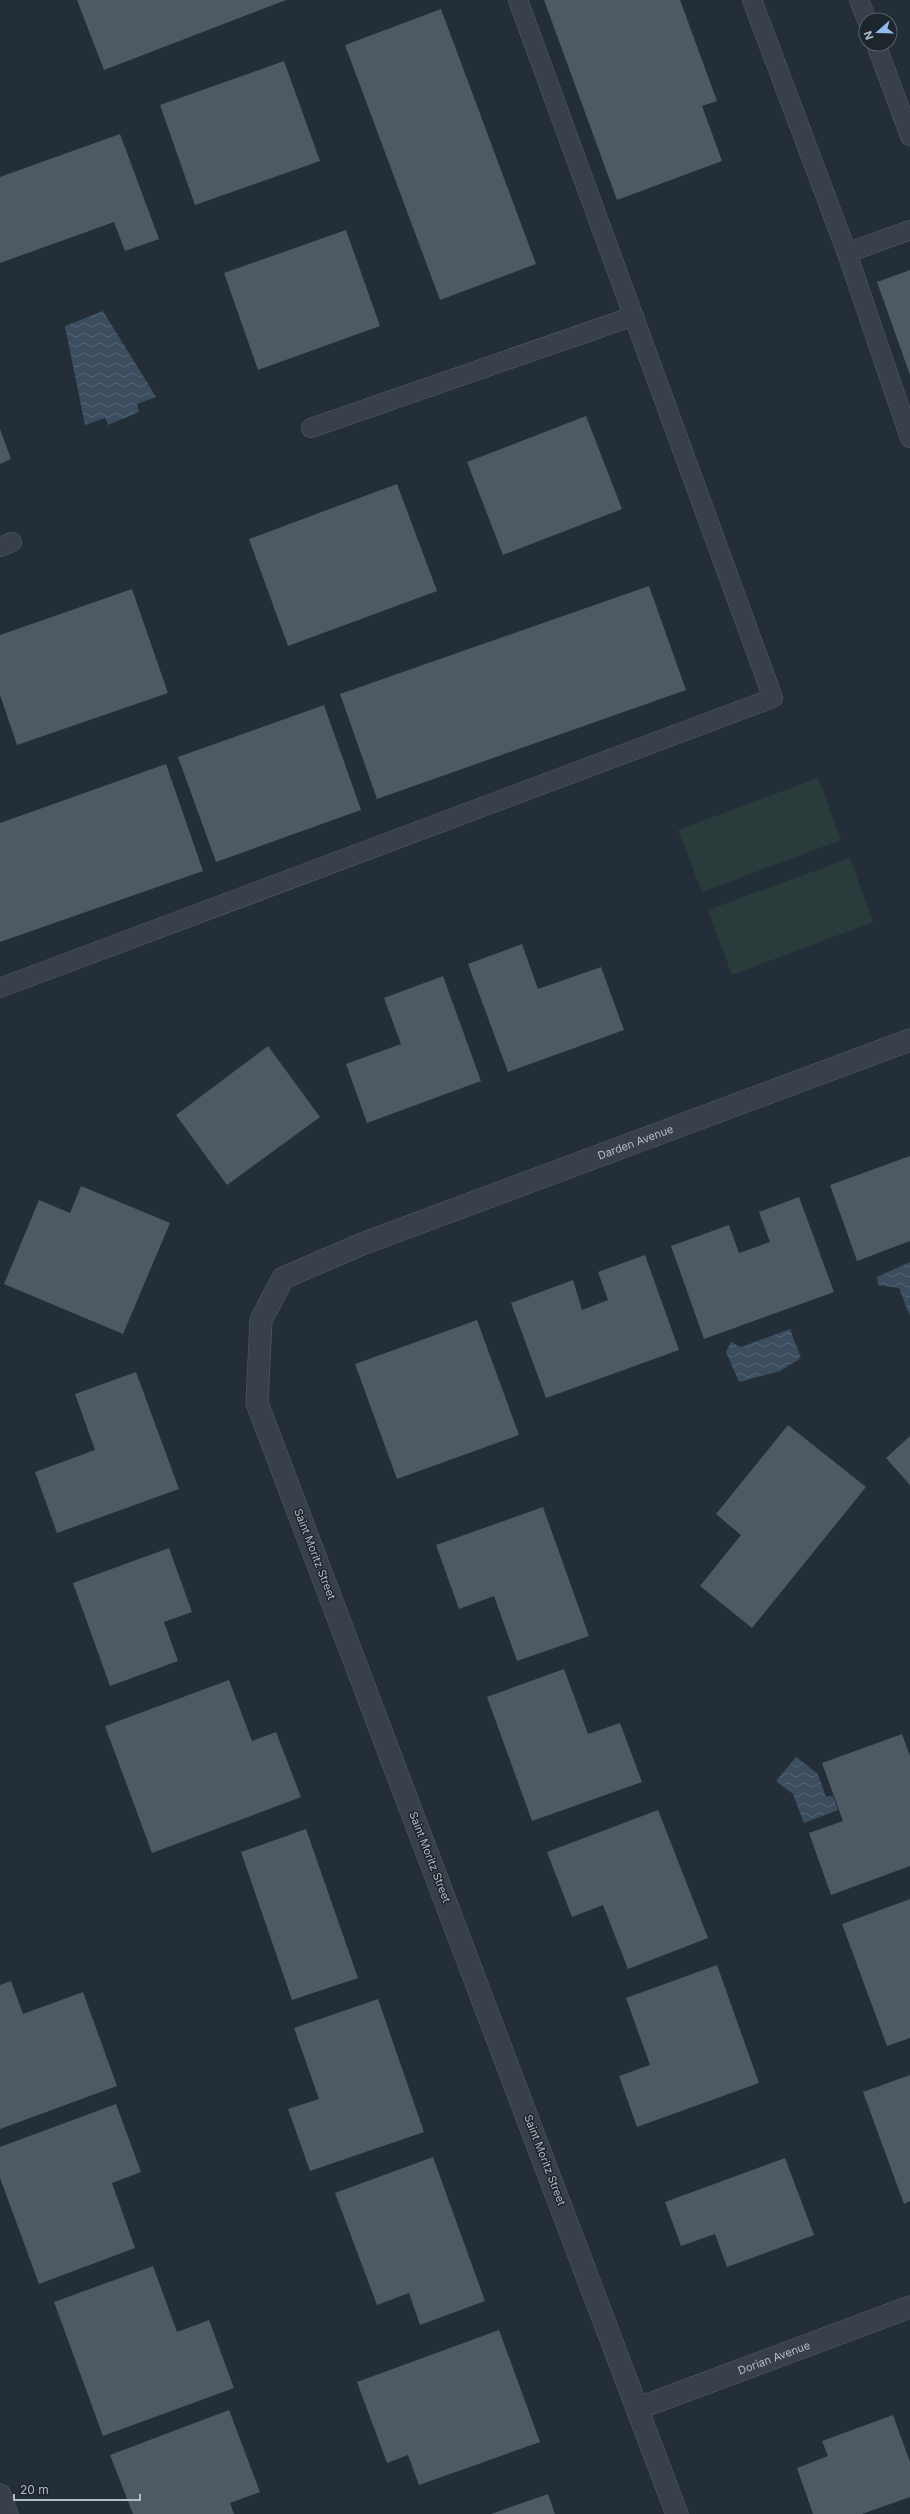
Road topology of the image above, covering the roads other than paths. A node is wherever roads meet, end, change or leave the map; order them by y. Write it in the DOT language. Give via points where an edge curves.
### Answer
graph roads {
  1 [pos="518,0"];
  2 [pos="752,0"];
  3 [pos="859,0"];
  4 [pos="864,12"];
  5 [pos="879,52"];
  6 [pos="910,136"];
  7 [pos="910,230"];
  8 [pos="847,253"];
  9 [pos="634,316"];
  10 [pos="311,428"];
  11 [pos="910,438"];
  12 [pos="0,988"];
  13 [pos="910,1040"];
  14 [pos="362,1244"];
  15 [pos="910,2307"];
  16 [pos="639,2408"];
  17 [pos="0,2495"];
  18 [pos="7,2514"];
  19 [pos="677,2514"];
  1 -- 9 [label="lane"];
  2 -- 8 [label="lane"];
  3 -- 4 [label="lane"];
  5 -- 6 [label="lane"];
  7 -- 8 [label="lane"];
  8 -- 11 [label="lane"];
  9 -- 10 [label="lane"];
  9 -- 12 [label="lane" via="773,698"];
  13 -- 14 [label="street, Darden Avenue"];
  14 -- 16 [label="street, Saint Moritz Street" via="284,1278 261,1320 257,1402"];
  15 -- 16 [label="street, Dorian Avenue"];
  16 -- 19 [label="street, Saint Moritz Street"];
  17 -- 18 [label="street"];
}
